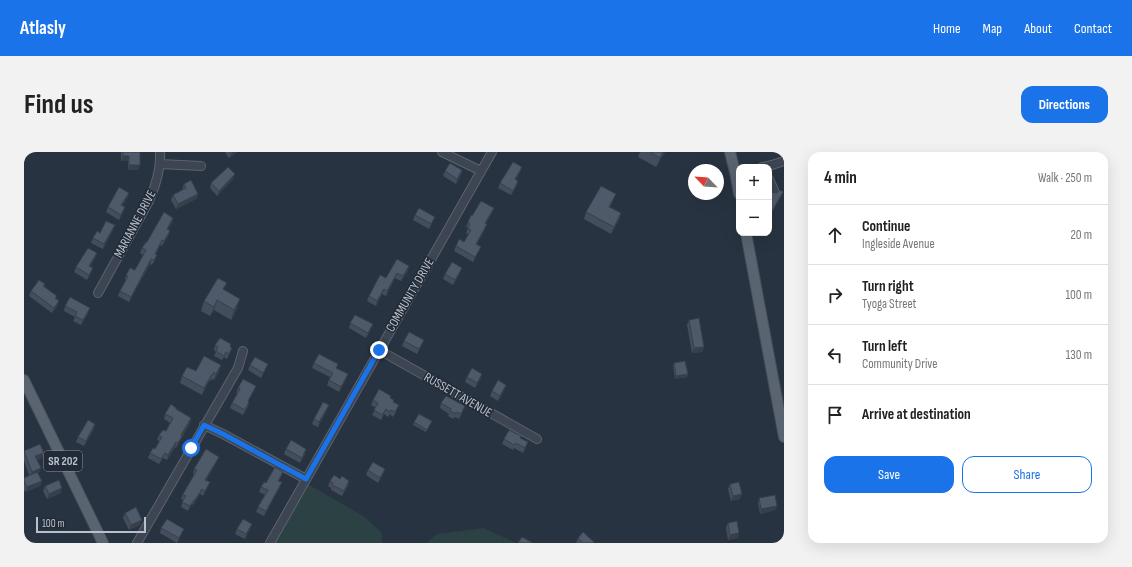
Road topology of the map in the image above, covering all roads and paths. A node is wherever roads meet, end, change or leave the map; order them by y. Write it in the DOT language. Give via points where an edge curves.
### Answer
graph roads {
  1 [pos="160,152"];
  2 [pos="442,152"];
  3 [pos="492,152"];
  4 [pos="730,152"];
  5 [pos="784,161"];
  6 [pos="160,164"];
  7 [pos="772,165"];
  8 [pos="201,166"];
  9 [pos="736,169"];
  10 [pos="481,171"];
  11 [pos="772,186"];
  12 [pos="774,193"];
  13 [pos="747,236"];
  14 [pos="98,293"];
  15 [pos="379,350"];
  16 [pos="243,351"];
  17 [pos="24,380"];
  18 [pos="204,425"];
  19 [pos="784,437"];
  20 [pos="537,439"];
  21 [pos="306,479"];
  22 [pos="103,543"];
  23 [pos="137,543"];
  24 [pos="270,543"];
  1 -- 6 [label="street, MARIANNE DRIVE"];
  2 -- 10 [label="street"];
  3 -- 10 [label="street, COMMUNITY DRIVE"];
  4 -- 9 [label="main road"];
  5 -- 7 [label="street"];
  6 -- 8 [label="street"];
  6 -- 14 [label="street, MARIANNE DRIVE" via="156,187 150,201"];
  10 -- 15 [label="street, COMMUNITY DRIVE"];
  11 -- 12 [label="street"];
  13 -- 19 [label="main road"];
  15 -- 20 [label="street, RUSSETT AVENUE"];
  15 -- 21 [label="street, COMMUNITY DRIVE"];
  16 -- 18 [label="street" via="238,368"];
  17 -- 22 [label="main road, SR 202"];
  18 -- 21 [label="street"];
  18 -- 23 [label="street"];
  21 -- 24 [label="street, COMMUNITY DRIVE"];
}
